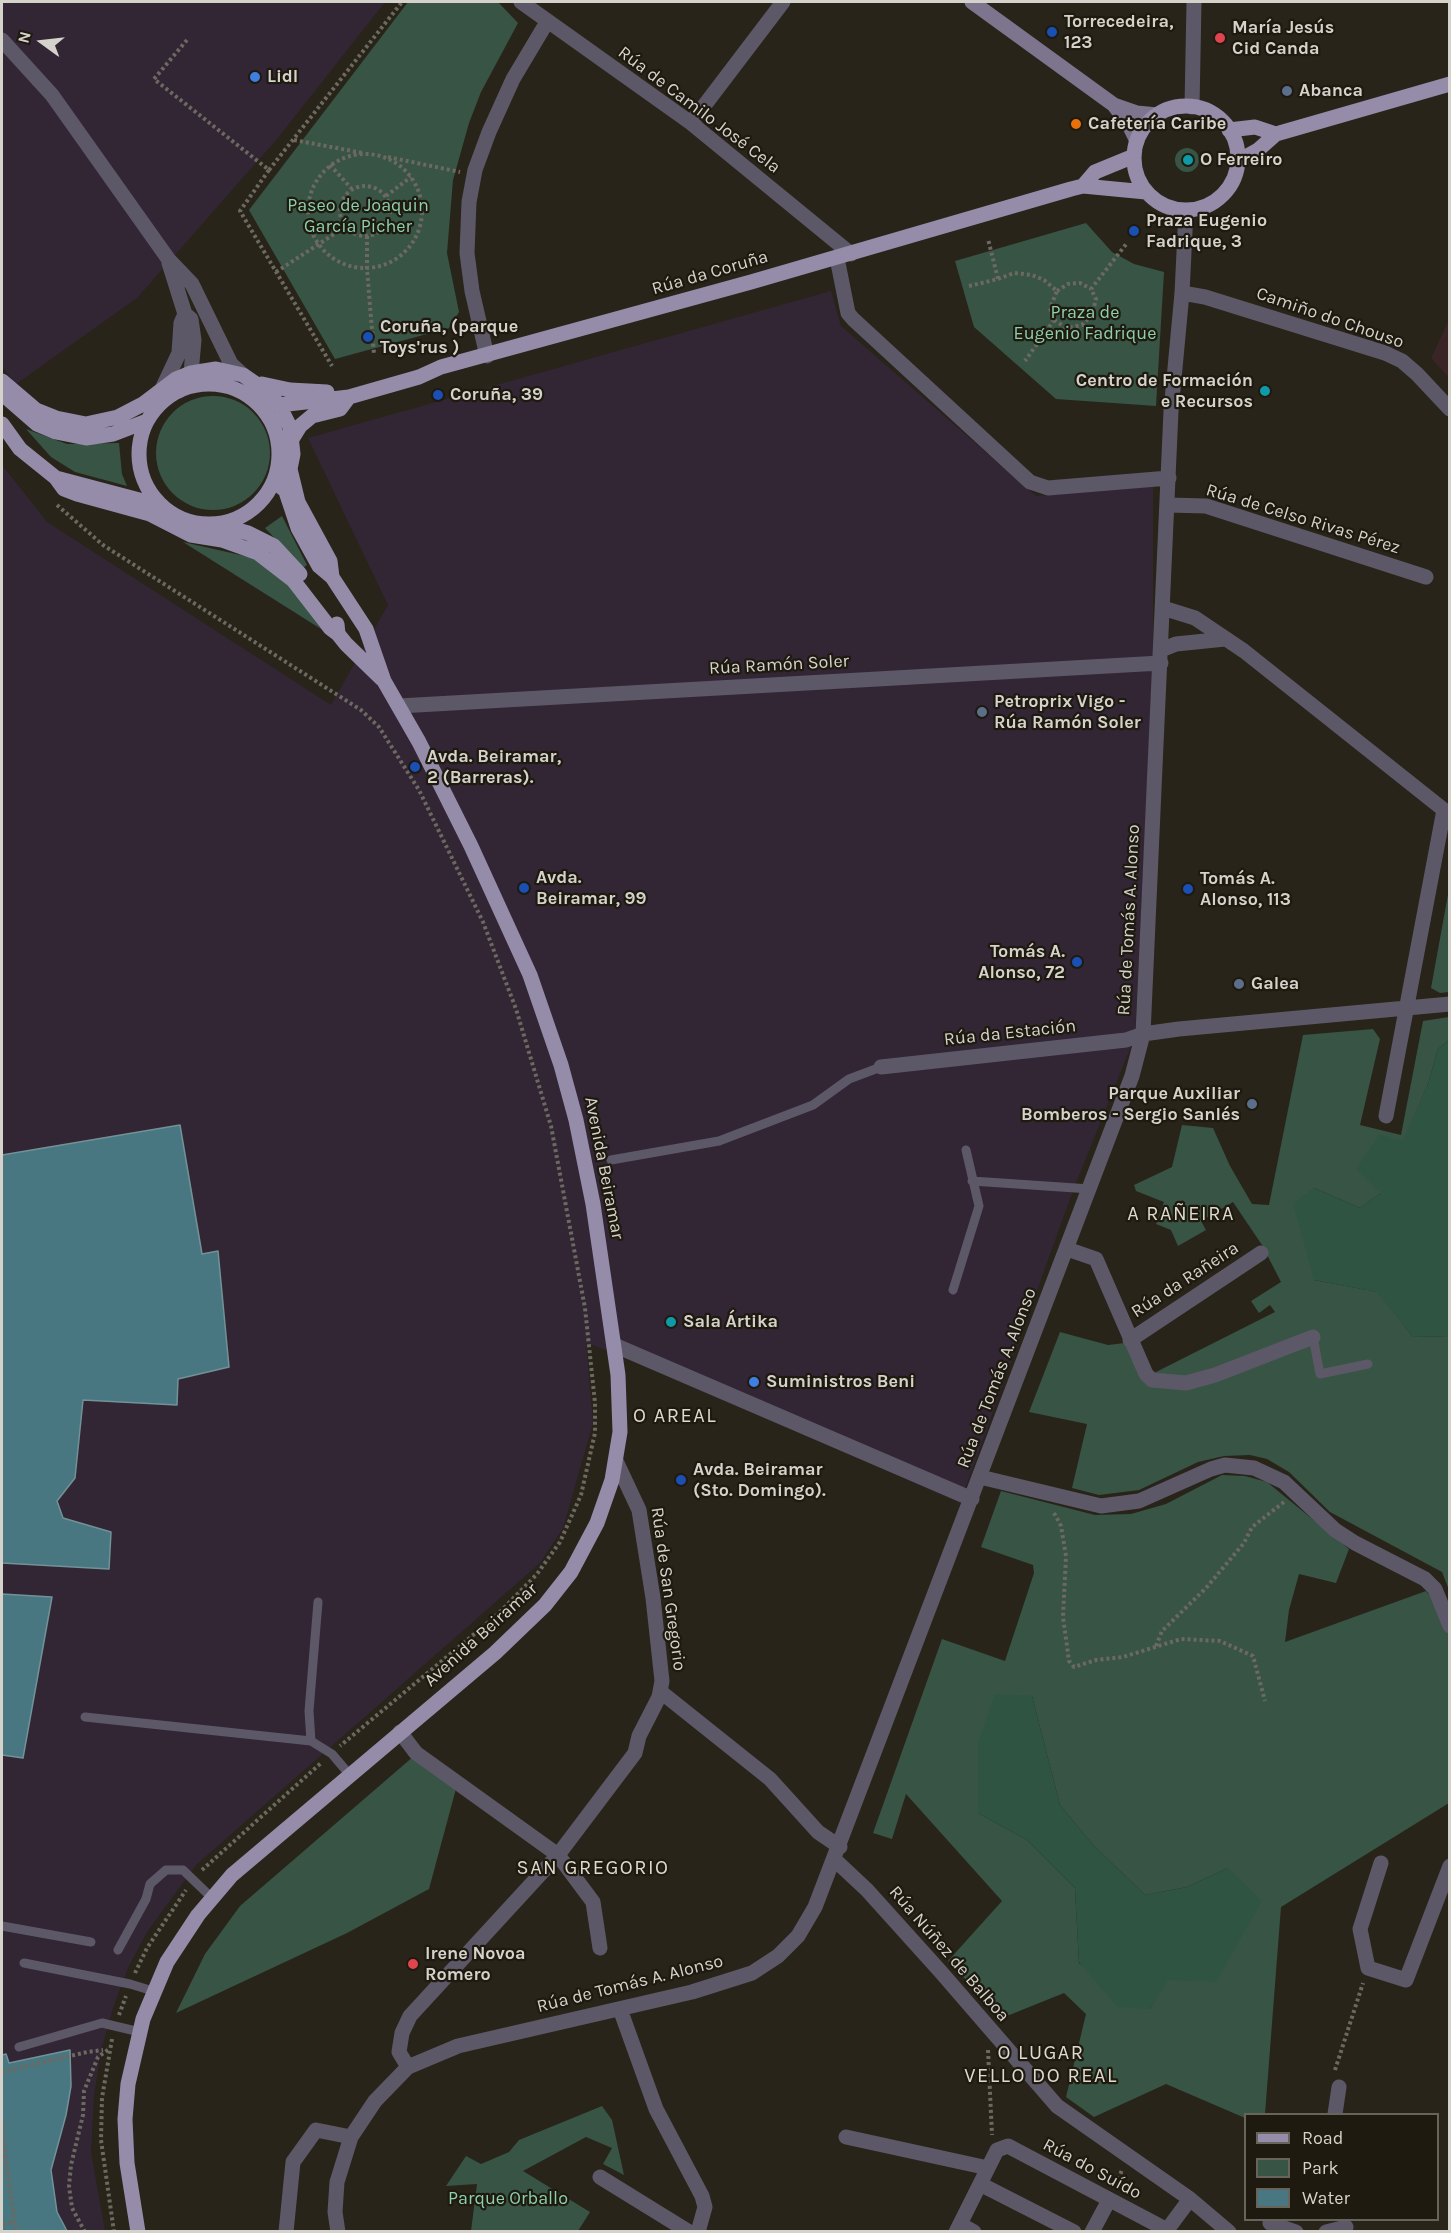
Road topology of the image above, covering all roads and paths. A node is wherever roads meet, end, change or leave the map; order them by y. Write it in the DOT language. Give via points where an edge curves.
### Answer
graph roads {
  1 [pos="402,2"];
  2 [pos="521,2"];
  3 [pos="783,2"];
  4 [pos="972,2"];
  5 [pos="1194,2"];
  6 [pos="547,22"];
  7 [pos="2,40"];
  8 [pos="187,40"];
  9 [pos="1449,84"];
  10 [pos="1114,105"];
  11 [pos="1192,107"];
  12 [pos="1157,115"];
  13 [pos="691,123"];
  14 [pos="1229,130"];
  15 [pos="1276,134"];
  16 [pos="293,140"];
  17 [pos="1136,149"];
  18 [pos="379,156"];
  19 [pos="1238,161"];
  20 [pos="330,165"];
  21 [pos="269,170"];
  22 [pos="461,172"];
  23 [pos="411,177"];
  24 [pos="1083,186"];
  25 [pos="351,188"];
  26 [pos="1146,192"];
  27 [pos="386,196"];
  28 [pos="1186,211"];
  29 [pos="345,227"];
  30 [pos="367,236"];
  31 [pos="988,239"];
  32 [pos="1127,243"];
  33 [pos="318,244"];
  34 [pos="844,256"];
  35 [pos="169,260"];
  36 [pos="367,269"];
  37 [pos="276,272"];
  38 [pos="998,279"];
  39 [pos="969,286"];
  40 [pos="1091,289"];
  41 [pos="1057,291"];
  42 [pos="1182,293"];
  43 [pos="185,314"];
  44 [pos="1054,320"];
  45 [pos="374,354"];
  46 [pos="488,356"];
  47 [pos="1025,361"];
  48 [pos="332,366"];
  49 [pos="191,373"];
  50 [pos="243,375"];
  51 [pos="2,381"];
  52 [pos="258,383"];
  53 [pos="163,387"];
  54 [pos="179,391"];
  55 [pos="2,393"];
  56 [pos="349,398"];
  57 [pos="256,401"];
  58 [pos="279,405"];
  59 [pos="1449,409"];
  60 [pos="147,422"];
  61 [pos="2,424"];
  62 [pos="292,439"];
  63 [pos="284,468"];
  64 [pos="56,478"];
  65 [pos="1169,478"];
  66 [pos="283,487"];
  67 [pos="155,499"];
  68 [pos="52,501"];
  69 [pos="258,505"];
  70 [pos="1168,506"];
  71 [pos="217,524"];
  72 [pos="332,577"];
  73 [pos="1426,577"];
  74 [pos="1163,608"];
  75 [pos="338,634"];
  76 [pos="1225,639"];
  77 [pos="1161,657"];
  78 [pos="384,681"];
  79 [pos="399,706"];
  80 [pos="1449,1004"];
  81 [pos="1406,1008"];
  82 [pos="1143,1034"];
  83 [pos="881,1067"];
  84 [pos="1386,1116"];
  85 [pos="966,1150"];
  86 [pos="611,1160"];
  87 [pos="972,1181"];
  88 [pos="1090,1189"];
  89 [pos="1067,1249"];
  90 [pos="1261,1253"];
  91 [pos="953,1290"];
  92 [pos="1313,1337"];
  93 [pos="1130,1340"];
  94 [pos="614,1346"];
  95 [pos="1368,1364"];
  96 [pos="616,1461"];
  97 [pos="980,1477"];
  98 [pos="1295,1492"];
  99 [pos="1053,1496"];
  100 [pos="972,1499"];
  101 [pos="318,1602"];
  102 [pos="1449,1626"];
  103 [pos="1156,1646"];
  104 [pos="661,1692"];
  105 [pos="1265,1701"];
  106 [pos="85,1717"];
  107 [pos="400,1732"];
  108 [pos="311,1741"];
  109 [pos="346,1741"];
  110 [pos="316,1767"];
  111 [pos="350,1774"];
  112 [pos="837,1854"];
  113 [pos="558,1855"];
  114 [pos="1381,1863"];
  115 [pos="1449,1866"];
  116 [pos="204,1867"];
  117 [pos="185,1891"];
  118 [pos="211,1897"];
  119 [pos="2,1926"];
  120 [pos="91,1942"];
  121 [pos="600,1948"];
  122 [pos="118,1950"];
  123 [pos="24,1963"];
  124 [pos="1368,1968"];
  125 [pos="136,1969"];
  126 [pos="153,1991"];
  127 [pos="125,1999"];
  128 [pos="620,2009"];
  129 [pos="120,2011"];
  130 [pos="140,2032"];
  131 [pos="19,2048"];
  132 [pos="986,2054"];
  133 [pos="108,2056"];
  134 [pos="408,2067"];
  135 [pos="2,2072"];
  136 [pos="1336,2084"];
  137 [pos="1335,2113"];
  138 [pos="2,2120"];
  139 [pos="2,2131"];
  140 [pos="846,2136"];
  141 [pos="351,2137"];
  142 [pos="997,2150"];
  143 [pos="988,2168"];
  144 [pos="600,2177"];
  145 [pos="980,2184"];
  146 [pos="1190,2199"];
  147 [pos="1109,2200"];
  148 [pos="14,2222"];
  149 [pos="2,2224"];
  150 [pos="1269,2225"];
  151 [pos="1346,2227"];
  152 [pos="958,2228"];
  153 [pos="1168,2231"];
  154 [pos="16,2232"];
  155 [pos="85,2232"];
  156 [pos="114,2232"];
  157 [pos="138,2232"];
  158 [pos="286,2232"];
  159 [pos="338,2232"];
  160 [pos="688,2232"];
  161 [pos="698,2232"];
  162 [pos="974,2232"];
  163 [pos="1074,2232"];
  164 [pos="1092,2232"];
  165 [pos="1229,2232"];
  166 [pos="1296,2232"];
  167 [pos="1326,2232"];
  1 -- 16 [label="path"];
  2 -- 6 [label="street, Rúa de Camilo José Cela"];
  3 -- 13 [label="street"];
  4 -- 10 [label="main road"];
  5 -- 11 [label="street"];
  6 -- 13 [label="street, Rúa de Camilo José Cela"];
  6 -- 46 [label="street" via="513,79 489,132 475,170 469,202 467,253"];
  7 -- 35 [label="street" via="52,95"];
  8 -- 21 [label="path" via="154,80"];
  9 -- 15 [label="main road"];
  10 -- 12 [label="main road"];
  10 -- 17 [label="main road" via="1129,125"];
  11 -- 12 [label="main road"];
  11 -- 14 [label="main road" via="1213,114"];
  12 -- 17 [label="main road" via="1142,132"];
  13 -- 34 [label="street, Rúa de Camilo José Cela"];
  14 -- 15 [label="main road" via="1255,127"];
  14 -- 19 [label="main road"];
  15 -- 19 [label="main road"];
  16 -- 18 [label="path"];
  16 -- 21 [label="path"];
  17 -- 24 [label="main road, Rúa da Coruña" via="1095,172"];
  17 -- 26 [label="main road" via="1135,168"];
  18 -- 20 [label="path" via="345,157"];
  18 -- 22 [label="path"];
  18 -- 23 [label="path"];
  19 -- 28 [label="main road" via="1227,190 1208,205"];
  20 -- 25 [label="path"];
  20 -- 33 [label="path" via="310,194 310,229"];
  21 -- 37 [label="path" via="240,212"];
  23 -- 27 [label="path"];
  23 -- 36 [label="path" via="422,214 417,233 404,252 388,263"];
  24 -- 26 [label="main road, Rúa da Coruña"];
  24 -- 34 [label="main road, Rúa da Coruña"];
  25 -- 27 [label="path" via="369,186"];
  25 -- 29 [label="path" via="340,205"];
  26 -- 28 [label="main road" via="1157,202"];
  27 -- 30 [label="path" via="388,220 377,233"];
  28 -- 42 [label="street, Rúa de Tomás A. Alonso"];
  29 -- 30 [label="path"];
  29 -- 33 [label="path"];
  30 -- 36 [label="path"];
  31 -- 38 [label="path"];
  32 -- 40 [label="path"];
  33 -- 36 [label="path" via="339,262"];
  33 -- 37 [label="path"];
  34 -- 46 [label="main road, Rúa da Coruña"];
  34 -- 65 [label="street" via="848,313 1030,482 1048,488"];
  35 -- 43 [label="street"];
  35 -- 50 [label="street" via="192,284 231,363"];
  36 -- 45 [label="path"];
  37 -- 48 [label="path"];
  38 -- 39 [label="path"];
  38 -- 41 [label="path" via="1014,273 1032,275"];
  40 -- 41 [label="path" via="1080,283"];
  40 -- 44 [label="path" via="1096,299 1092,315 1082,325 1067,328"];
  41 -- 44 [label="path" via="1050,308"];
  42 -- 59 [label="street, Camiño do Chouso" via="1385,353 1402,361"];
  42 -- 65 [label="street, Rúa de Tomás A. Alonso"];
  43 -- 49 [label="street" via="191,319 194,340"];
  43 -- 53 [label="street" via="179,352"];
  44 -- 47 [label="path"];
  46 -- 56 [label="main road, Rúa da Coruña" via="441,367"];
  49 -- 50 [label="main road" via="216,369"];
  49 -- 53 [label="main road"];
  49 -- 54 [label="street"];
  50 -- 52 [label="main road"];
  51 -- 53 [label="main road" via="36,410 86,424 118,417"];
  52 -- 56 [label="main road" via="313,393 336,391"];
  52 -- 58 [label="main road"];
  54 -- 57 [label="main road" via="211,384 235,389"];
  54 -- 60 [label="main road" via="156,409"];
  55 -- 60 [label="main road" via="37,424 86,438"];
  56 -- 58 [label="main road, Rúa da Coruña"];
  56 -- 62 [label="main road, Rúa da Coruña" via="340,409 312,416"];
  57 -- 58 [label="main road, Rúa da Coruña"];
  57 -- 63 [label="main road" via="274,429"];
  58 -- 62 [label="main road"];
  60 -- 67 [label="main road" via="139,453 143,477"];
  61 -- 64 [label="main road" via="20,449"];
  62 -- 63 [label="main road"];
  63 -- 66 [label="main road, Avenida Beiramar"];
  63 -- 69 [label="main road"];
  63 -- 72 [label="main road, Avenida Beiramar" via="330,561"];
  64 -- 67 [label="main road" via="143,501"];
  64 -- 75 [label="main road" via="64,489 77,494 150,514 191,535 222,540 258,553 293,580"];
  65 -- 70 [label="street, Rúa de Tomás A. Alonso"];
  66 -- 69 [label="main road"];
  66 -- 72 [label="main road, Avenida Beiramar" via="297,528 319,566"];
  67 -- 71 [label="main road" via="183,519"];
  68 -- 109 [label="path" via="104,545 361,710 379,727 419,790 483,922 516,1009 551,1126 585,1308 595,1403 596,1433 581,1495 560,1542 537,1574 497,1615"];
  69 -- 71 [label="main road" via="239,518"];
  70 -- 73 [label="street, Rúa de Celso Rivas Pérez" via="1206,506"];
  70 -- 74 [label="street, Rúa de Tomás A. Alonso"];
  71 -- 75 [label="main road, Avenida Beiramar" via="274,546 337,623"];
  72 -- 78 [label="main road, Avenida Beiramar" via="366,629"];
  74 -- 76 [label="street" via="1195,618"];
  74 -- 77 [label="street, Rúa de Tomás A. Alonso"];
  75 -- 78 [label="main road, Avenida Beiramar"];
  76 -- 77 [label="street, Rúa Ramón Soler" via="1176,644"];
  76 -- 81 [label="street" via="1444,810"];
  77 -- 79 [label="street, Rúa Ramón Soler"];
  77 -- 82 [label="street, Rúa de Tomás A. Alonso"];
  78 -- 79 [label="main road, Avenida Beiramar"];
  79 -- 94 [label="main road, Avenida Beiramar" via="500,907 530,975 561,1065 593,1204"];
  80 -- 81 [label="street, Rúa da Estación"];
  81 -- 82 [label="street, Rúa da Estación"];
  81 -- 84 [label="street"];
  82 -- 83 [label="street, Rúa da Estación" via="1126,1040"];
  82 -- 88 [label="street, Rúa de Tomás A. Alonso" via="1132,1076"];
  83 -- 86 [label="lane" via="849,1079 813,1105 719,1141"];
  85 -- 87 [label="lane"];
  87 -- 88 [label="lane"];
  87 -- 91 [label="lane" via="979,1206"];
  88 -- 89 [label="street, Rúa de Tomás A. Alonso"];
  89 -- 93 [label="street, Rúa da Rañeira" via="1096,1260"];
  89 -- 97 [label="street, Rúa de Tomás A. Alonso"];
  90 -- 93 [label="street, Rúa da Rañeira"];
  92 -- 93 [label="street, Rúa da Rañeira" via="1186,1383 1152,1380"];
  92 -- 95 [label="lane" via="1320,1374"];
  94 -- 96 [label="main road, Avenida Beiramar" via="621,1407"];
  94 -- 100 [label="street"];
  96 -- 104 [label="street, Rúa de San Gregorio" via="639,1510 653,1598"];
  96 -- 107 [label="main road, Avenida Beiramar" via="597,1523 584,1550 545,1605 495,1653"];
  97 -- 99 [label="street"];
  97 -- 100 [label="street, Rúa de Tomás A. Alonso"];
  98 -- 99 [label="street" via="1269,1473 1226,1465 1122,1505 1101,1506"];
  98 -- 102 [label="street" via="1355,1544 1425,1579 1435,1588"];
  98 -- 103 [label="path" via="1252,1527 1214,1579 1162,1631"];
  99 -- 103 [label="path" via="1051,1507 1059,1517 1066,1556 1063,1617 1069,1661 1074,1667"];
  100 -- 112 [label="street, Rúa de Tomás A. Alonso"];
  101 -- 108 [label="lane" via="309,1711"];
  103 -- 105 [label="path" via="1203,1638 1246,1651 1258,1666"];
  104 -- 112 [label="street, Rúa de San Gregorio" via="770,1779"];
  104 -- 113 [label="street, Rúa de San Gregorio" via="635,1753"];
  106 -- 108 [label="lane"];
  107 -- 111 [label="main road, Avenida Beiramar"];
  107 -- 113 [label="street" via="416,1753"];
  108 -- 111 [label="lane" via="332,1754"];
  110 -- 116 [label="path"];
  111 -- 118 [label="main road, Avenida Beiramar" via="255,1854"];
  112 -- 128 [label="street, Rúa de Tomás A. Alonso" via="815,1907 798,1936 778,1956 752,1973 717,1986"];
  112 -- 146 [label="street, Rúa Núñez de Balboa" via="1057,2106"];
  113 -- 121 [label="street" via="593,1902"];
  113 -- 134 [label="street, Rúa de San Gregorio" via="410,2016 399,2052"];
  114 -- 124 [label="street" via="1360,1929"];
  115 -- 124 [label="street" via="1406,1980"];
  117 -- 125 [label="path"];
  118 -- 122 [label="lane" via="183,1870 166,1870 150,1884"];
  118 -- 126 [label="main road, Avenida Beiramar" via="182,1937"];
  119 -- 120 [label="lane"];
  123 -- 126 [label="lane"];
  124 -- 136 [label="path"];
  126 -- 130 [label="main road, Avenida Beiramar"];
  127 -- 129 [label="path"];
  128 -- 134 [label="street, Rúa de Tomás A. Alonso" via="458,2046"];
  128 -- 161 [label="street" via="656,2109 696,2183 705,2208"];
  130 -- 131 [label="lane" via="102,2023"];
  130 -- 157 [label="main road, Avenida Beiramar" via="125,2119 127,2163"];
  132 -- 142 [label="path" via="991,2129"];
  133 -- 156 [label="path" via="101,2140"];
  134 -- 141 [label="street, Rúa de Tomás A. Alonso" via="375,2101"];
  135 -- 155 [label="path" via="109,2050 98,2057 84,2091 83,2115 71,2165 72,2208"];
  136 -- 137 [label="street"];
  138 -- 139 [label="path"];
  139 -- 148 [label="path"];
  140 -- 143 [label="street"];
  141 -- 158 [label="street" via="316,2130 293,2162"];
  141 -- 159 [label="street, Rúa de Tomás A. Alonso" via="337,2182"];
  142 -- 143 [label="street"];
  142 -- 147 [label="street, Rúa do Suído" via="1008,2146"];
  143 -- 145 [label="street"];
  144 -- 160 [label="street"];
  145 -- 152 [label="street"];
  145 -- 163 [label="street"];
  146 -- 153 [label="street, Rúa do Suído"];
  146 -- 165 [label="street, Rúa Núñez de Balboa"];
  147 -- 153 [label="street, Rúa do Suído"];
  147 -- 164 [label="street"];
  148 -- 149 [label="path"];
  148 -- 154 [label="path"];
  150 -- 166 [label="street"];
  151 -- 167 [label="street"];
  152 -- 162 [label="street"];
}
